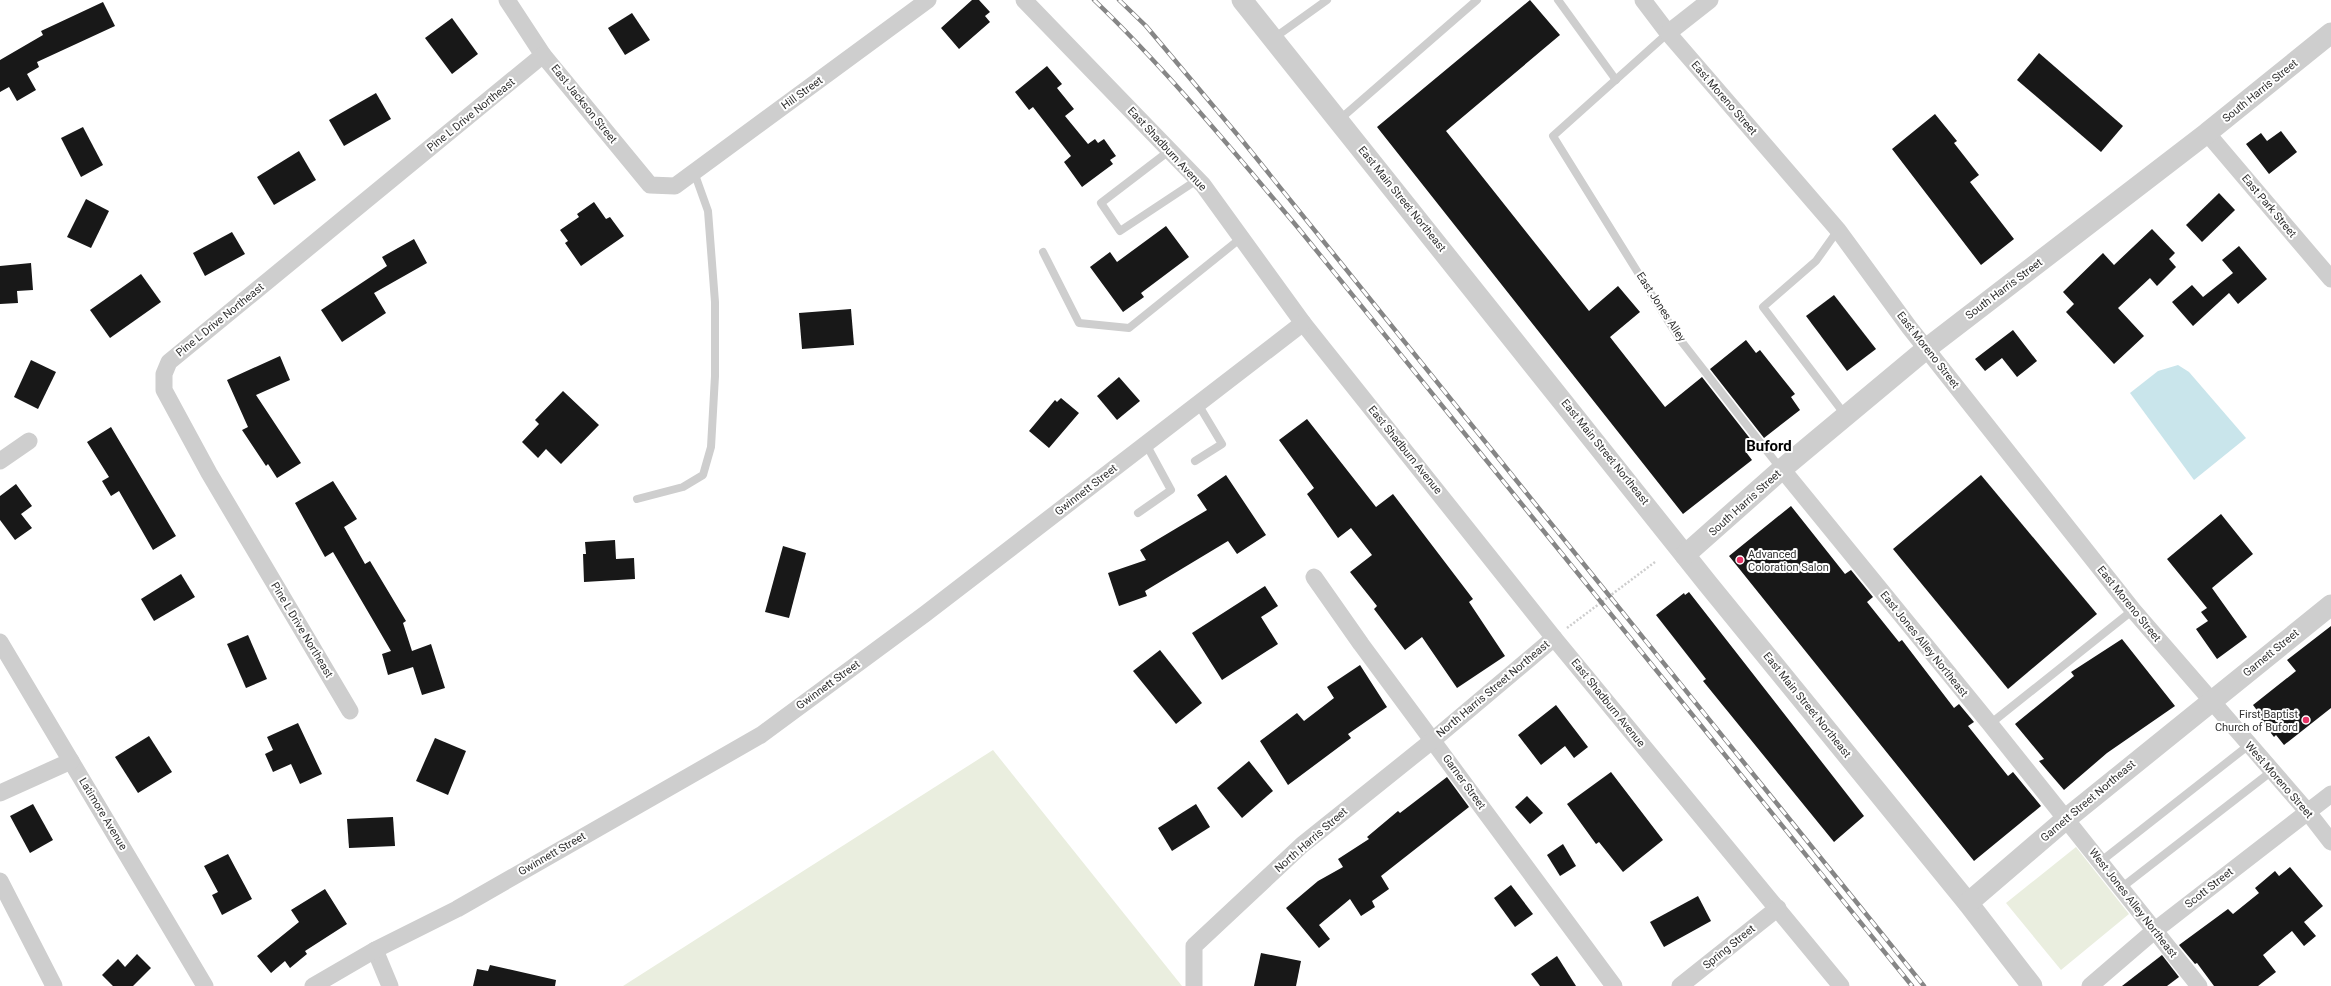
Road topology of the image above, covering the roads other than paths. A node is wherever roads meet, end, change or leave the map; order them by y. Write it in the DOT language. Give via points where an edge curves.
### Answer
graph roads {
  1 [pos="507,0"];
  2 [pos="928,0"];
  3 [pos="1024,0"];
  4 [pos="1242,0"];
  5 [pos="1327,0"];
  6 [pos="1477,0"];
  7 [pos="1558,0"];
  8 [pos="1643,0"];
  9 [pos="1710,0"];
  10 [pos="1668,33"];
  11 [pos="2331,33"];
  12 [pos="1273,39"];
  13 [pos="543,55"];
  14 [pos="1616,80"];
  15 [pos="1339,120"];
  16 [pos="2207,133"];
  17 [pos="1169,151"];
  18 [pos="694,172"];
  19 [pos="1197,180"];
  20 [pos="675,186"];
  21 [pos="1838,230"];
  22 [pos="1241,238"];
  23 [pos="1043,252"];
  24 [pos="2331,279"];
  25 [pos="1303,323"];
  26 [pos="1926,349"];
  27 [pos="1198,404"];
  28 [pos="1846,416"];
  29 [pos="29,441"];
  30 [pos="1146,444"];
  31 [pos="0,461"];
  32 [pos="1195,461"];
  33 [pos="1782,469"];
  34 [pos="637,499"];
  35 [pos="1138,513"];
  36 [pos="1685,555"];
  37 [pos="1314,577"];
  38 [pos="2331,605"];
  39 [pos="2133,610"];
  40 [pos="1554,638"];
  41 [pos="0,642"];
  42 [pos="2210,701"];
  43 [pos="350,711"];
  44 [pos="1990,724"];
  45 [pos="1432,740"];
  46 [pos="2249,745"];
  47 [pos="71,761"];
  48 [pos="2272,771"];
  49 [pos="0,793"];
  50 [pos="2331,794"];
  51 [pos="2307,811"];
  52 [pos="2066,819"];
  53 [pos="2331,842"];
  54 [pos="2100,862"];
  55 [pos="0,881"];
  56 [pos="2121,888"];
  57 [pos="1968,904"];
  58 [pos="1778,908"];
  59 [pos="2154,931"];
  60 [pos="375,950"];
  61 [pos="54,986"];
  62 [pos="205,986"];
  63 [pos="313,986"];
  64 [pos="390,986"];
  65 [pos="1194,986"];
  66 [pos="1614,986"];
  67 [pos="1680,986"];
  68 [pos="1841,986"];
  69 [pos="2032,986"];
  70 [pos="2090,986"];
  71 [pos="2199,986"];
  1 -- 13 [label="street, East Jackson Street"];
  2 -- 18 [label="street, Hill Street"];
  3 -- 17 [label="street, East Shadburn Avenue"];
  4 -- 12 [label="street, East Main Street Northeast"];
  5 -- 12 [label="lane"];
  6 -- 15 [label="lane"];
  7 -- 14 [label="lane"];
  8 -- 10 [label="street, East Moreno Street"];
  9 -- 10 [label="street"];
  10 -- 14 [label="lane"];
  10 -- 21 [label="street, East Moreno Street"];
  11 -- 16 [label="street, South Harris Street"];
  12 -- 15 [label="street, East Main Street Northeast"];
  13 -- 20 [label="street, East Jackson Street" via="650,186"];
  13 -- 43 [label="street, Pine L Drive Northeast" via="169,362 164,374 164,390 209,473"];
  14 -- 33 [label="lane, East Jones Alley" via="1553,136 1678,337"];
  15 -- 36 [label="street, East Main Street Northeast"];
  16 -- 24 [label="street, East Park Street"];
  16 -- 26 [label="street, South Harris Street"];
  17 -- 19 [label="street, East Shadburn Avenue"];
  17 -- 19 [label="lane" via="1101,203 1120,231"];
  18 -- 20 [label="street, Hill Street"];
  18 -- 34 [label="lane" via="708,211 715,302 715,376 711,447 703,474 683,486"];
  19 -- 22 [label="street, East Shadburn Avenue"];
  21 -- 26 [label="street, East Moreno Street"];
  21 -- 28 [label="lane" via="1816,261 1763,306"];
  22 -- 23 [label="lane" via="1129,328 1079,323"];
  22 -- 25 [label="street, East Shadburn Avenue"];
  25 -- 27 [label="street, Gwinnett Street"];
  25 -- 40 [label="street, East Shadburn Avenue"];
  26 -- 28 [label="street, South Harris Street"];
  26 -- 39 [label="street, East Moreno Street"];
  27 -- 30 [label="street, Gwinnett Street"];
  27 -- 32 [label="lane" via="1222,444"];
  28 -- 33 [label="street, South Harris Street"];
  29 -- 31 [label="street"];
  30 -- 35 [label="lane" via="1171,490"];
  30 -- 60 [label="street, Gwinnett Street" via="925,614 761,735 457,909"];
  33 -- 36 [label="street, South Harris Street"];
  33 -- 44 [label="street, East Jones Alley Northeast"];
  36 -- 57 [label="street, East Main Street Northeast"];
  37 -- 45 [label="street, Garner Street" via="1360,644"];
  38 -- 42 [label="street, Garnett Street"];
  39 -- 42 [label="street, East Moreno Street"];
  39 -- 44 [label="lane"];
  40 -- 45 [label="street, North Harris Street Northeast"];
  40 -- 58 [label="street, East Shadburn Avenue"];
  41 -- 47 [label="street, Latimore Avenue"];
  42 -- 46 [label="street, West Moreno Street"];
  42 -- 52 [label="street, Garnett Street Northeast"];
  44 -- 52 [label="street, East Jones Alley Northeast"];
  45 -- 65 [label="street, North Harris Street" via="1302,846 1194,946"];
  45 -- 66 [label="street, Garner Street"];
  46 -- 48 [label="street, West Moreno Street"];
  46 -- 54 [label="lane"];
  47 -- 49 [label="street"];
  47 -- 62 [label="street, Latimore Avenue"];
  48 -- 51 [label="street, West Moreno Street"];
  48 -- 56 [label="lane"];
  50 -- 51 [label="street, Scott Street"];
  51 -- 53 [label="street, West Moreno Street"];
  51 -- 59 [label="street, Scott Street"];
  52 -- 54 [label="street, West Jones Alley Northeast"];
  52 -- 57 [label="street, Garnett Street Northeast"];
  54 -- 56 [label="street, West Jones Alley Northeast"];
  55 -- 61 [label="street"];
  56 -- 59 [label="street, West Jones Alley Northeast"];
  57 -- 69 [label="street, East Main Street Northeast"];
  58 -- 67 [label="street, Spring Street"];
  58 -- 68 [label="street, East Shadburn Avenue"];
  59 -- 70 [label="street, Scott Street"];
  59 -- 71 [label="street, West Jones Alley Northeast"];
  60 -- 63 [label="street, Gwinnett Street"];
  60 -- 64 [label="street"];
}
